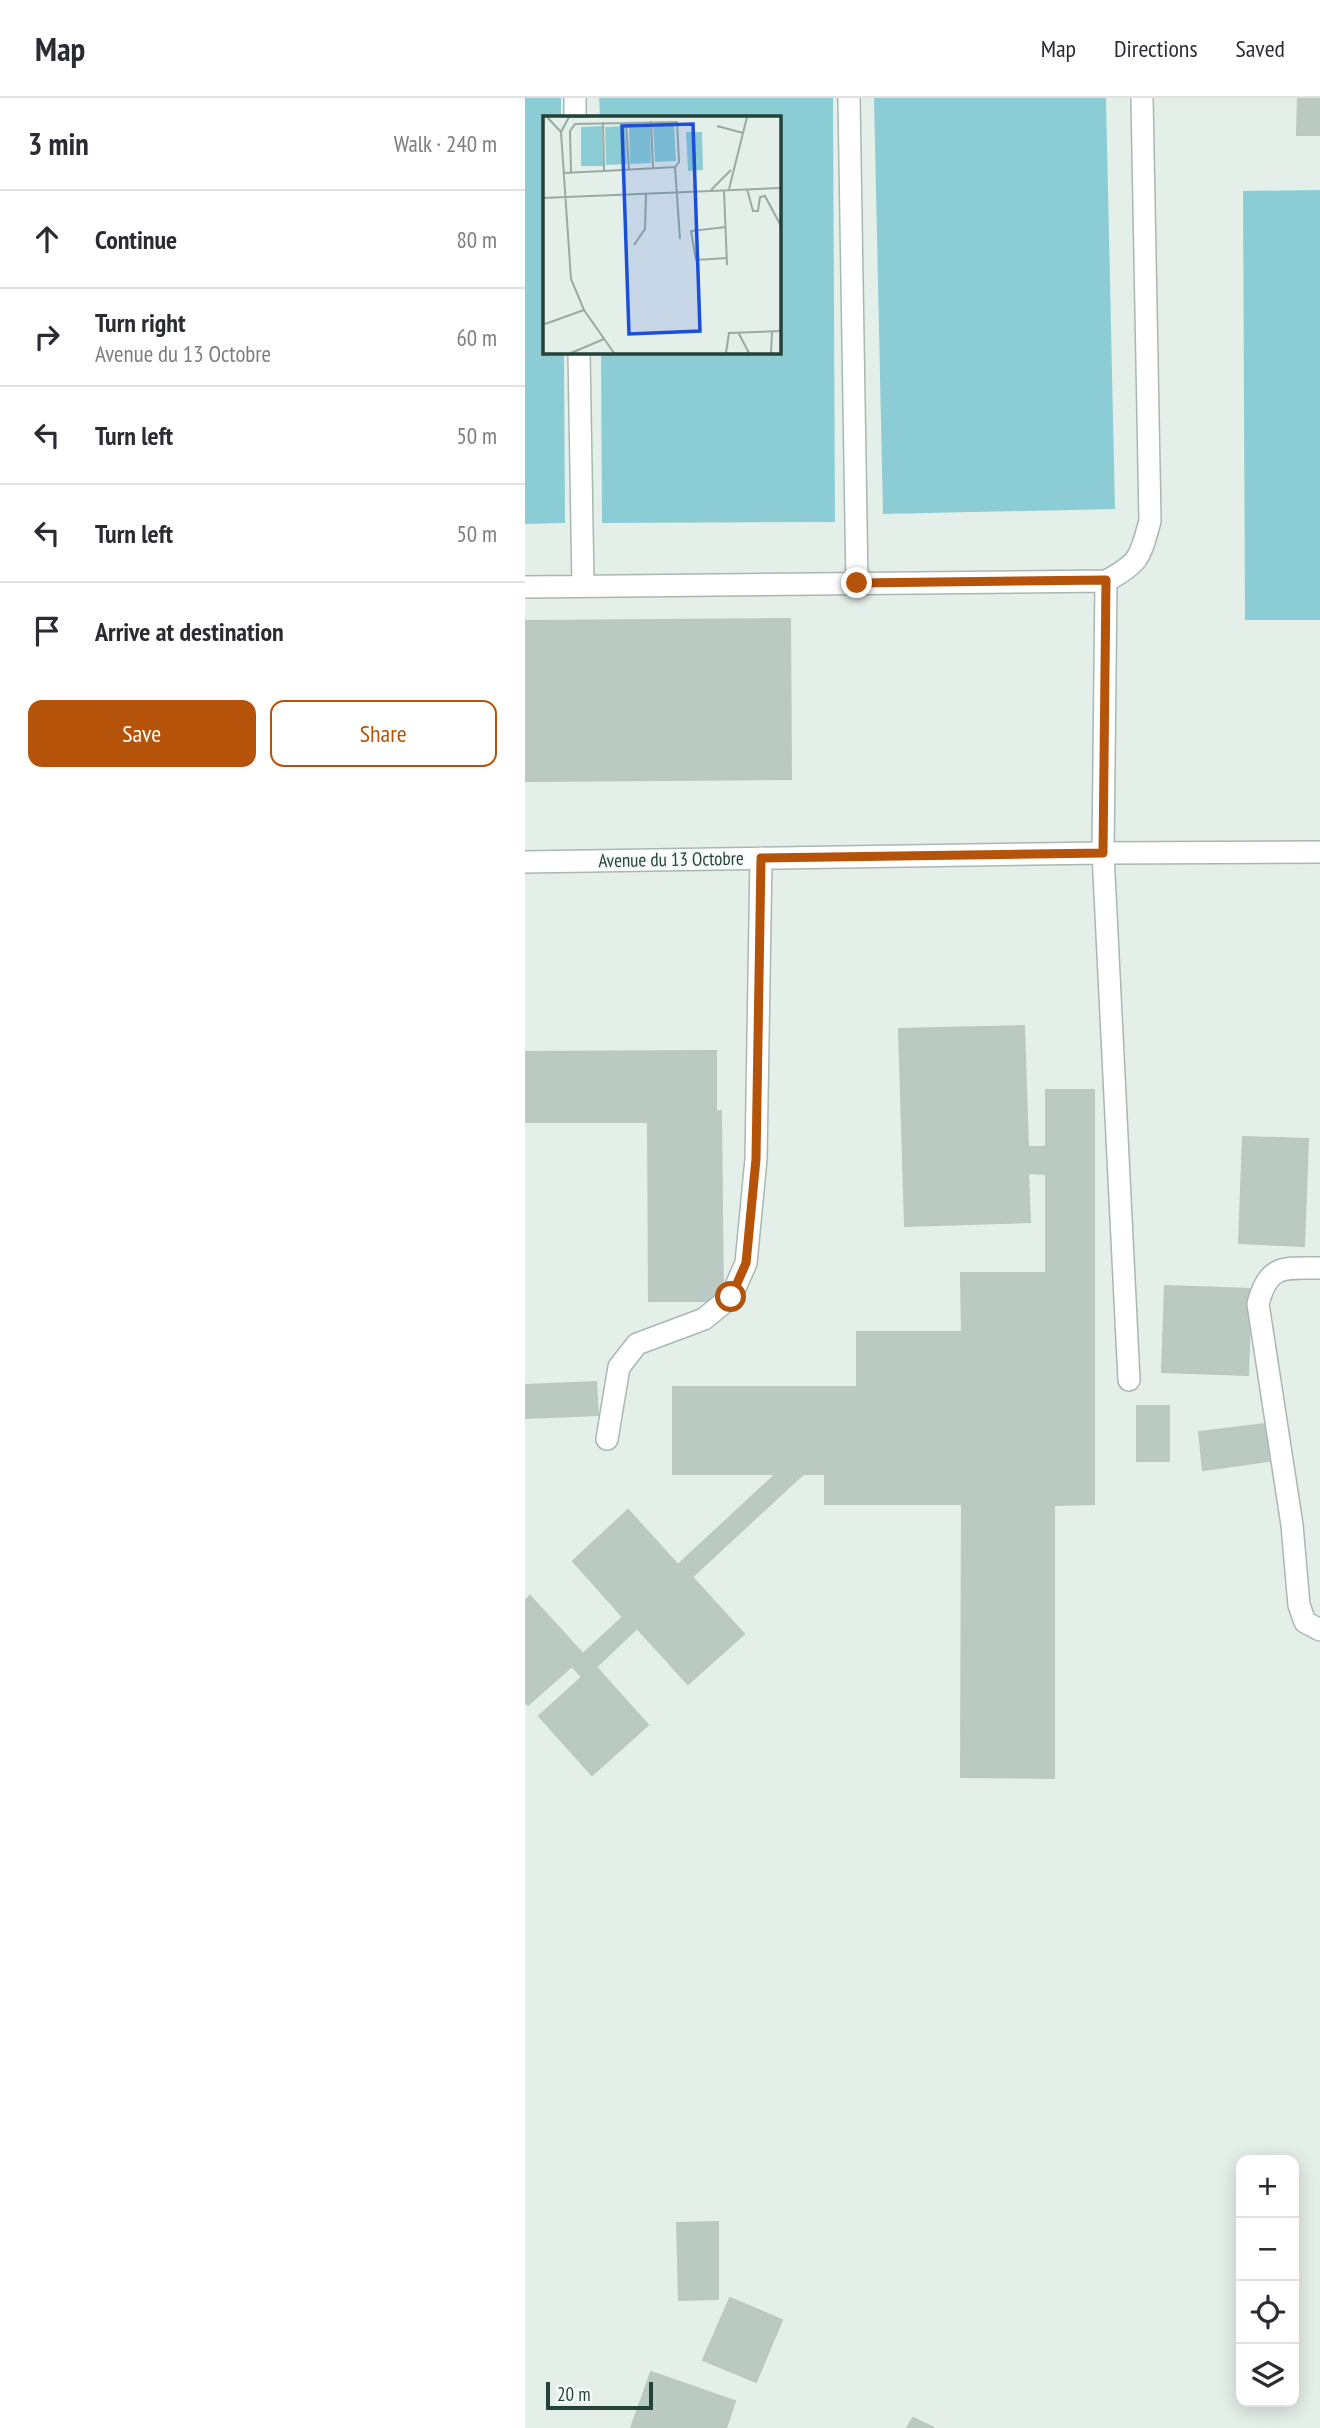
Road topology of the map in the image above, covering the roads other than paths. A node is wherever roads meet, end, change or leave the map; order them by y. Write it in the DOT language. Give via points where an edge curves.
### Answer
graph roads {
  1 [pos="575,98"];
  2 [pos="849,98"];
  3 [pos="1142,98"];
  4 [pos="575,116"];
  5 [pos="579,354"];
  6 [pos="1106,580"];
  7 [pos="857,583"];
  8 [pos="583,586"];
  9 [pos="525,587"];
  10 [pos="1320,852"];
  11 [pos="1103,853"];
  12 [pos="761,858"];
  13 [pos="525,862"];
  14 [pos="1320,1268"];
  15 [pos="1129,1380"];
  16 [pos="607,1439"];
  17 [pos="1320,1630"];
  1 -- 4 [label="street"];
  2 -- 7 [label="street"];
  3 -- 6 [label="street" via="1150,521 1140,555 1127,569"];
  5 -- 8 [label="street"];
  6 -- 7 [label="street"];
  6 -- 11 [label="street"];
  7 -- 8 [label="street"];
  8 -- 9 [label="street"];
  10 -- 11 [label="street, Avenue du 13 Octobre"];
  11 -- 12 [label="street, Avenue du 13 Octobre"];
  11 -- 15 [label="street"];
  12 -- 13 [label="street, Avenue du 13 Octobre"];
  12 -- 16 [label="street" via="756,1159 746,1263 731,1297 704,1319 636,1344 619,1367"];
  14 -- 17 [label="street" via="1282,1269 1263,1283 1258,1304 1292,1525 1299,1605 1305,1622"];
}
